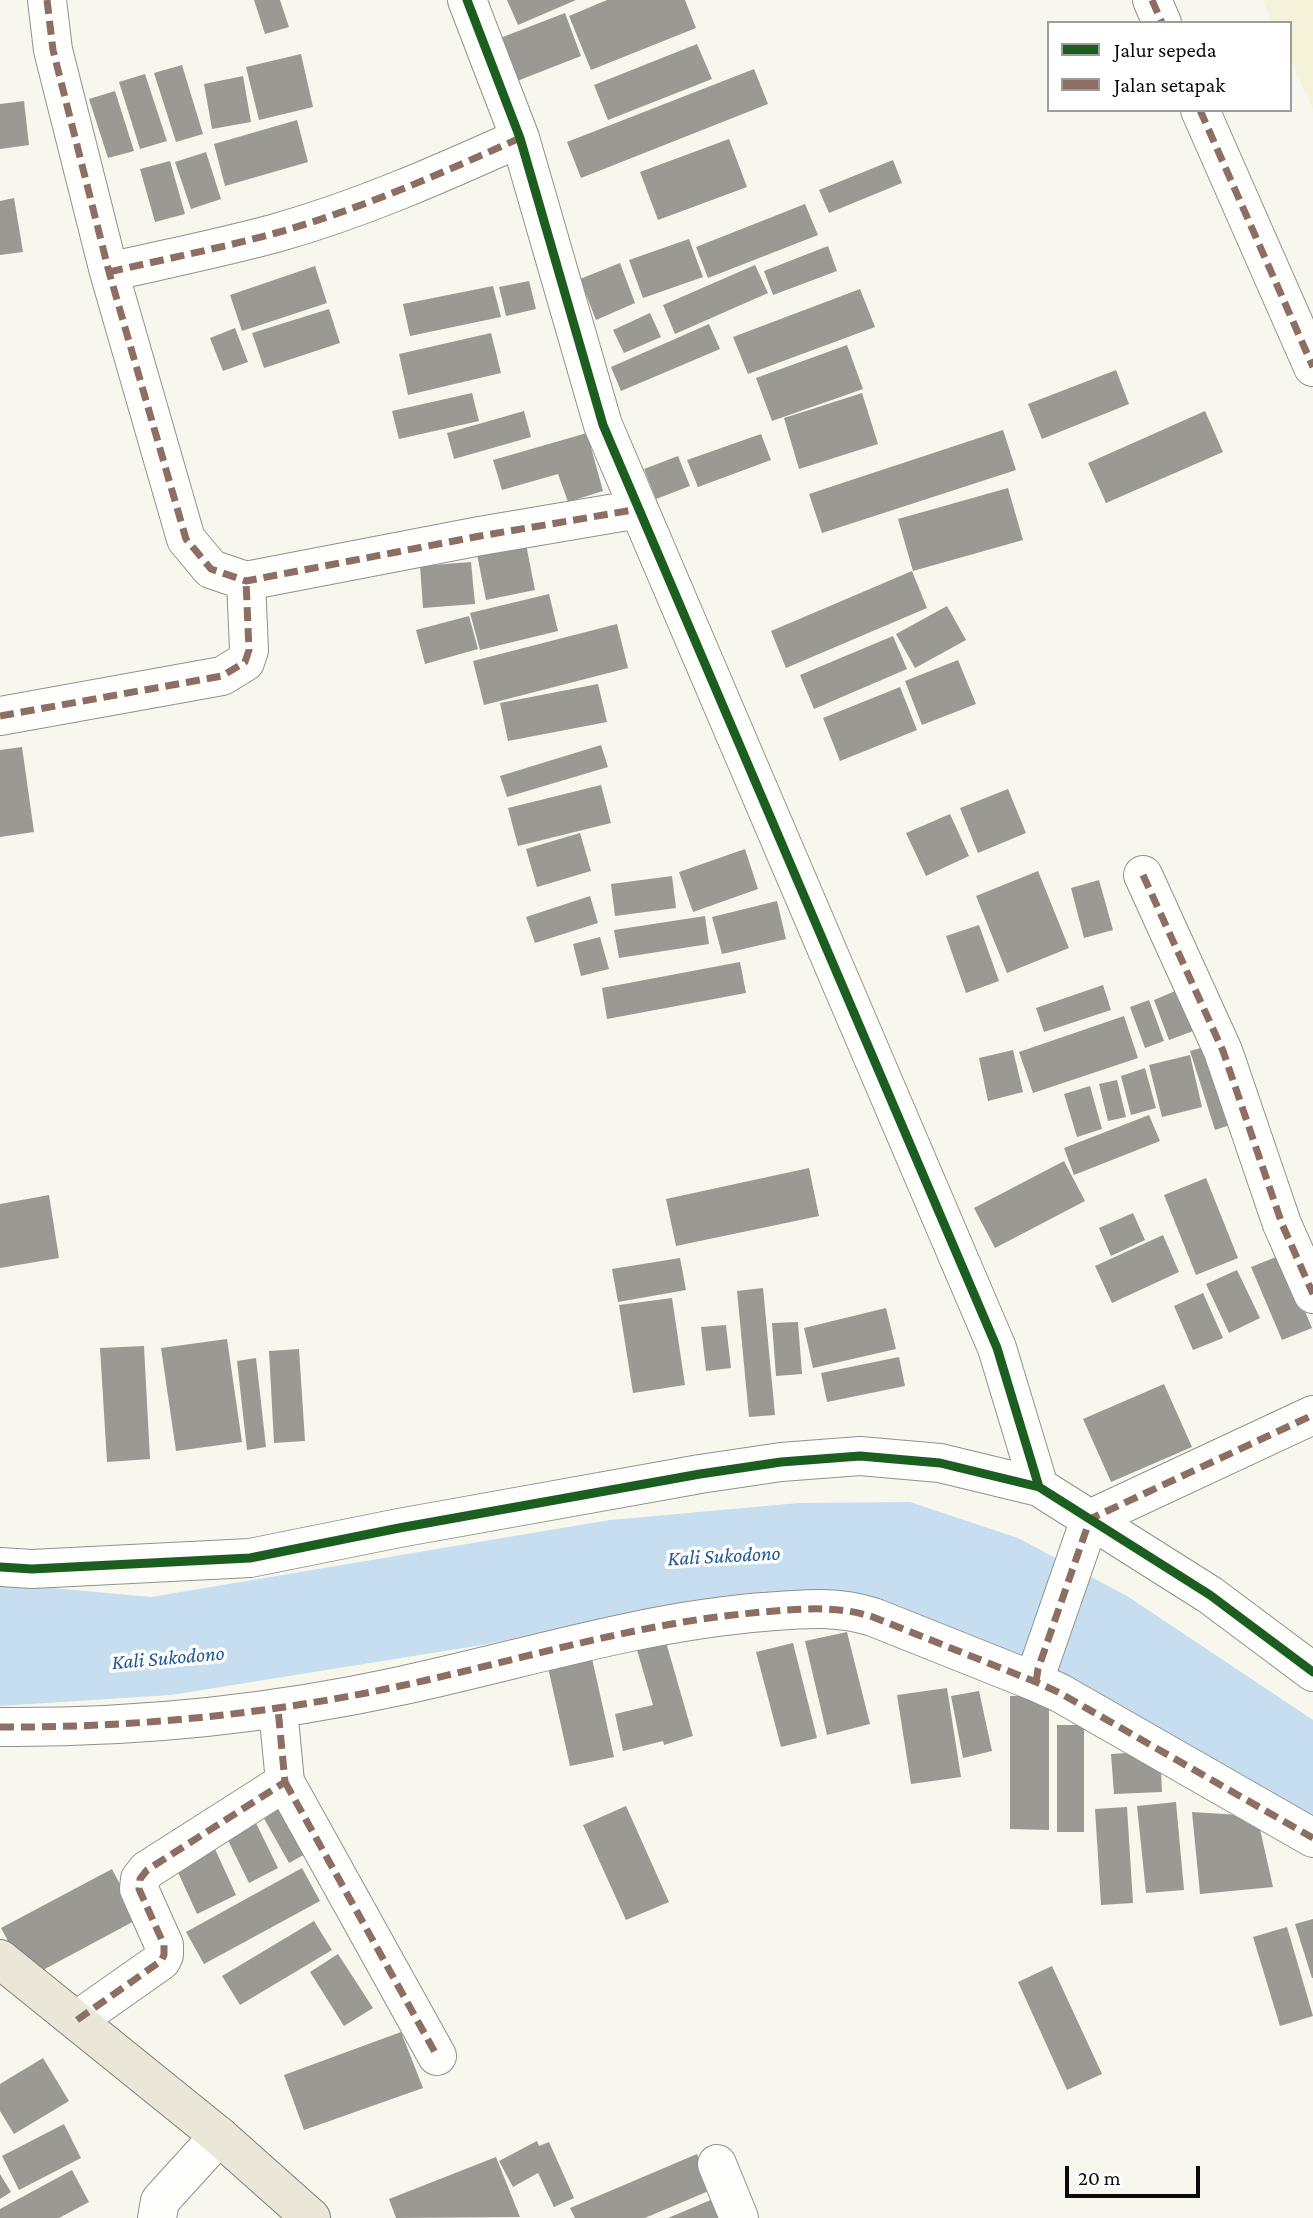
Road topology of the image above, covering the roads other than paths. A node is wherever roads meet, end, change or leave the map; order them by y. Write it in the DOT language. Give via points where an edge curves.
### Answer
graph roads {
  1 [pos="47,0"];
  2 [pos="467,0"];
  3 [pos="1152,0"];
  4 [pos="1160,21"];
  5 [pos="1201,112"];
  6 [pos="520,138"];
  7 [pos="109,272"];
  8 [pos="1313,367"];
  9 [pos="639,509"];
  10 [pos="246,581"];
  11 [pos="0,716"];
  12 [pos="1143,875"];
  13 [pos="1313,1294"];
  14 [pos="1313,1416"];
  15 [pos="1039,1487"];
  16 [pos="1090,1519"];
  17 [pos="0,1567"];
  18 [pos="1313,1672"];
  19 [pos="1037,1676"];
  20 [pos="278,1709"];
  21 [pos="0,1727"];
  22 [pos="285,1782"];
  23 [pos="1313,1838"];
  24 [pos="0,1959"];
  25 [pos="77,2020"];
  26 [pos="437,2056"];
  27 [pos="219,2136"];
  28 [pos="717,2164"];
  29 [pos="158,2218"];
  30 [pos="311,2218"];
  31 [pos="739,2218"];
  1 -- 7 [label="street" via="52,50"];
  2 -- 6 [label="street"];
  3 -- 4 [label="street"];
  5 -- 8 [label="street"];
  6 -- 7 [label="street" via="338,213 265,236"];
  6 -- 9 [label="street" via="603,425"];
  7 -- 10 [label="street" via="186,539 211,569"];
  9 -- 10 [label="street"];
  9 -- 15 [label="street" via="997,1348"];
  10 -- 11 [label="street" via="250,650 245,662 222,676"];
  12 -- 13 [label="street" via="1223,1051 1282,1224"];
  14 -- 16 [label="street"];
  15 -- 16 [label="street"];
  15 -- 17 [label="street" via="940,1463 860,1456 781,1462 250,1558"];
  16 -- 18 [label="street" via="1210,1595"];
  16 -- 19 [label="street"];
  19 -- 20 [label="street" via="851,1610 820,1607 734,1614 620,1633 400,1686"];
  19 -- 23 [label="street"];
  20 -- 21 [label="street" via="71,1727"];
  20 -- 22 [label="street"];
  22 -- 25 [label="street" via="147,1870 139,1889 164,1945 162,1961"];
  22 -- 26 [label="street"];
  24 -- 25 [label="main road"];
  25 -- 27 [label="main road"];
  27 -- 29 [label="street" via="160,2201"];
  27 -- 30 [label="main road"];
  28 -- 31 [label="street"];
}
